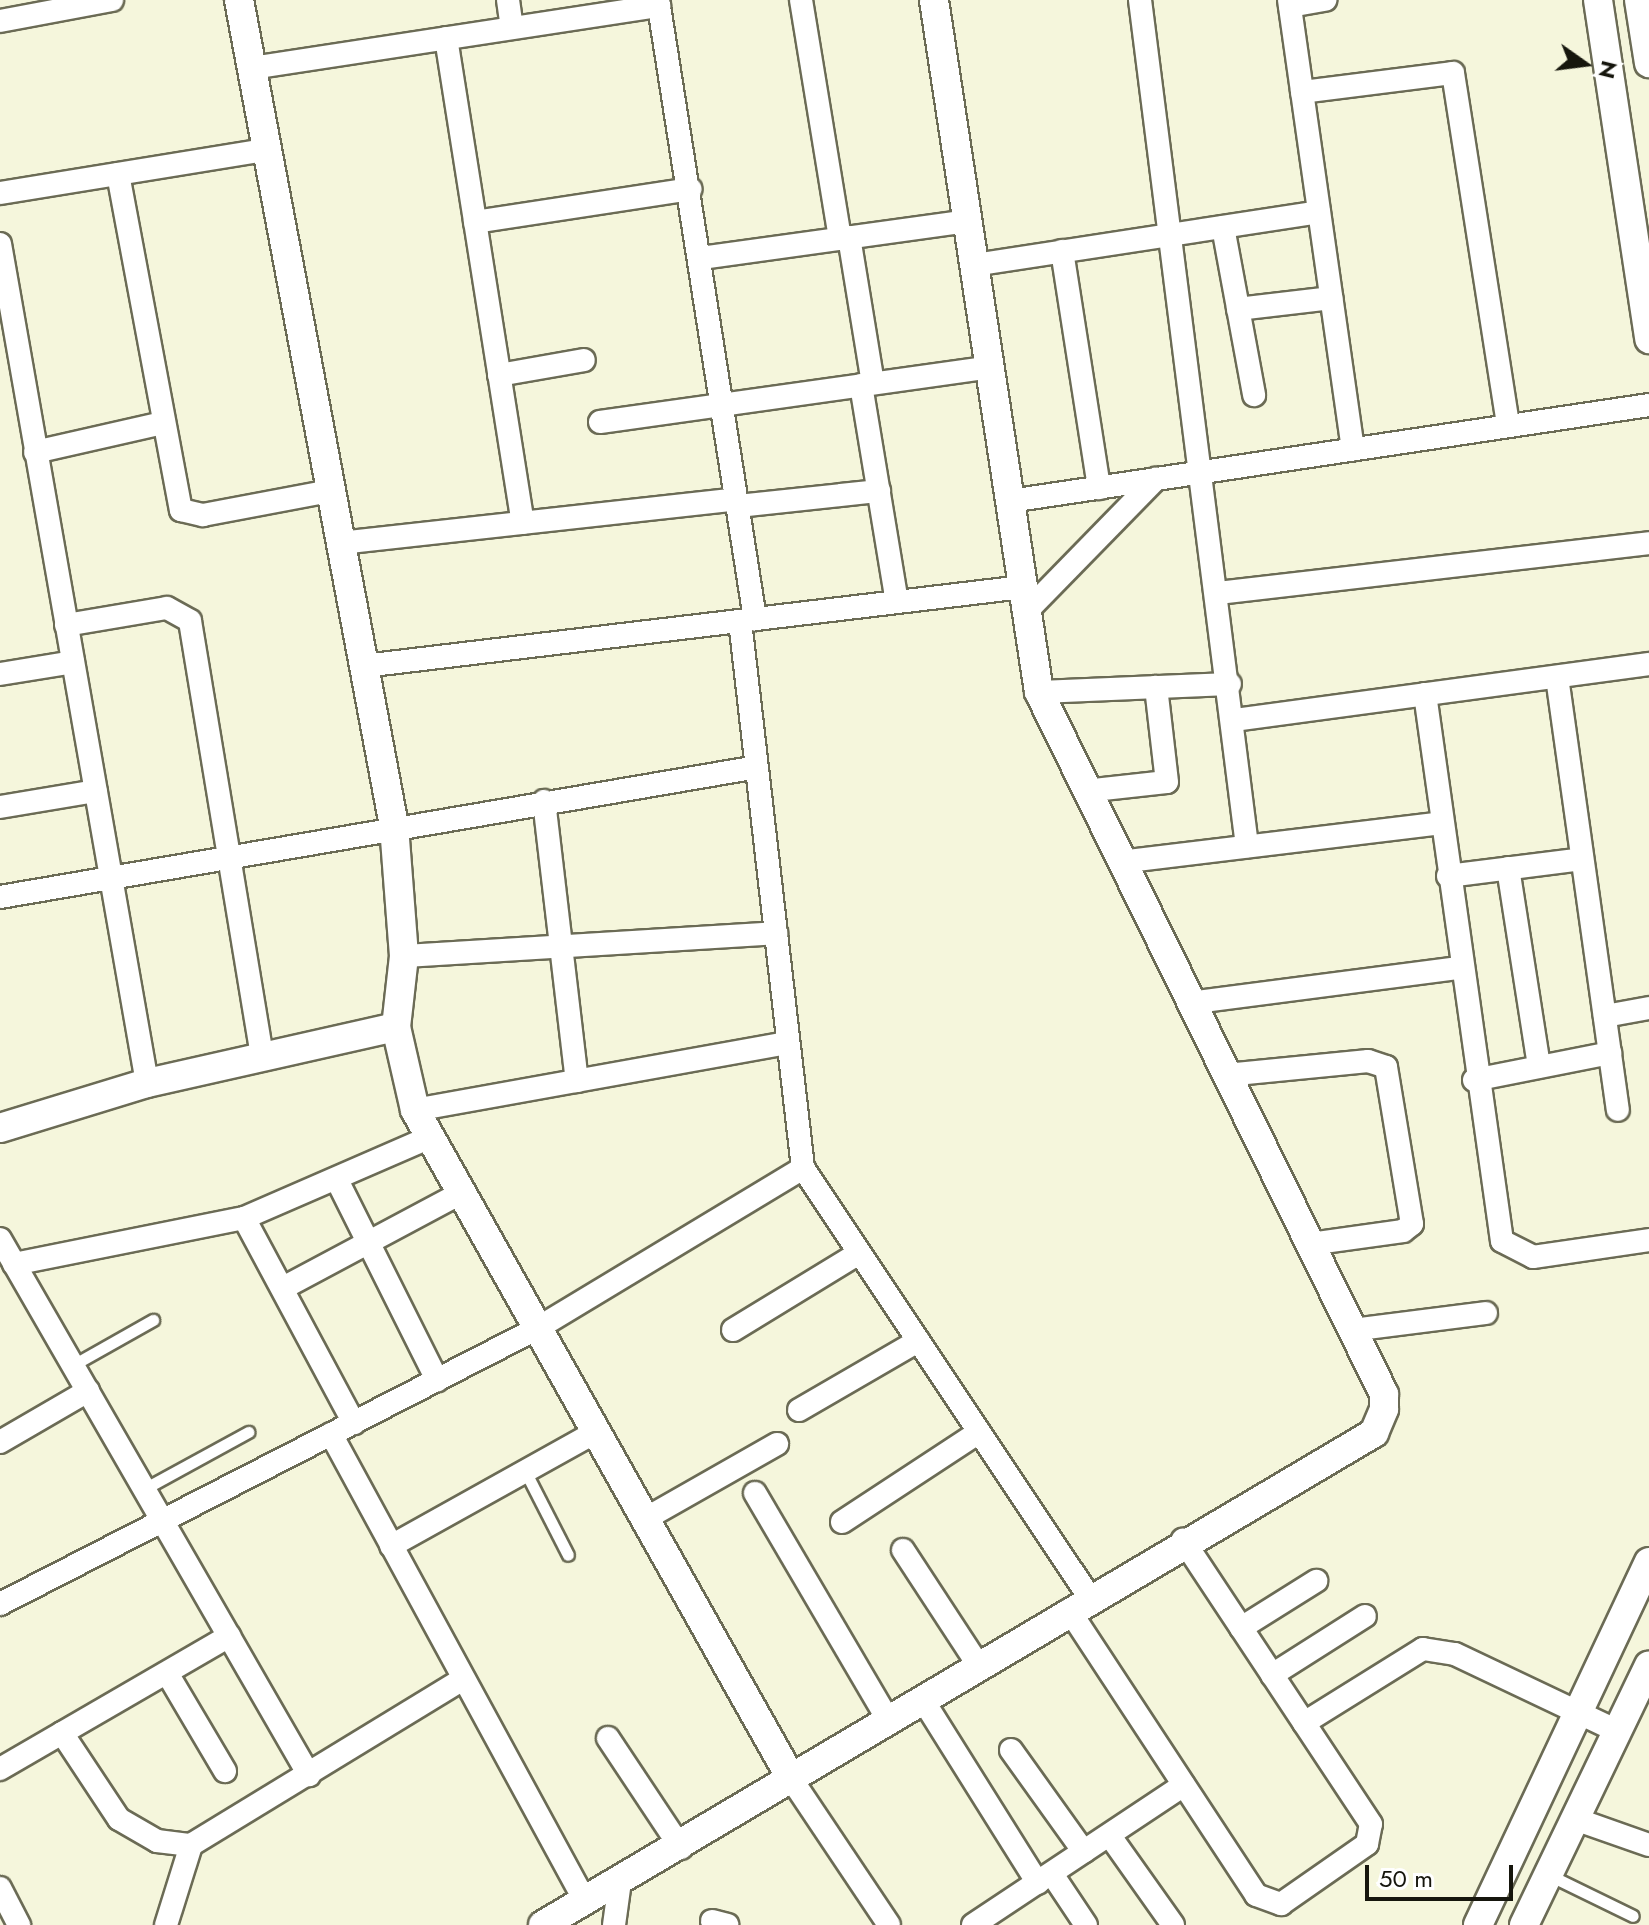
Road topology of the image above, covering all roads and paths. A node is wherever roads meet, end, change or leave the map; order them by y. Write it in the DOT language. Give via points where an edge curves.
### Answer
graph roads {
  1 [pos="109,0"];
  2 [pos="239,0"];
  3 [pos="508,0"];
  4 [pos="801,0"];
  5 [pos="934,0"];
  6 [pos="1140,0"];
  7 [pos="1325,0"];
  8 [pos="1598,0"];
  9 [pos="658,3"];
  10 [pos="1289,3"];
  11 [pos="1643,11"];
  12 [pos="0,21"];
  13 [pos="512,28"];
  14 [pos="446,38"];
  15 [pos="1649,63"];
  16 [pos="252,68"];
  17 [pos="1302,92"];
  18 [pos="266,150"];
  19 [pos="118,174"];
  20 [pos="690,189"];
  21 [pos="0,193"];
  22 [pos="1319,212"];
  23 [pos="967,221"];
  24 [pos="475,222"];
  25 [pos="1223,227"];
  26 [pos="1171,235"];
  27 [pos="845,238"];
  28 [pos="0,244"];
  29 [pos="1062,251"];
  30 [pos="701,258"];
  31 [pos="974,265"];
  32 [pos="1331,298"];
  33 [pos="1238,309"];
  34 [pos="1649,339"];
  35 [pos="8,357"];
  36 [pos="584,360"];
  37 [pos="989,367"];
  38 [pos="499,375"];
  39 [pos="867,384"];
  40 [pos="1254,395"];
  41 [pos="723,403"];
  42 [pos="1649,405"];
  43 [pos="600,422"];
  44 [pos="163,423"];
  45 [pos="1508,425"];
  46 [pos="1353,449"];
  47 [pos="35,452"];
  48 [pos="1202,472"];
  49 [pos="1156,479"];
  50 [pos="1099,488"];
  51 [pos="330,491"];
  52 [pos="879,491"];
  53 [pos="1010,501"];
  54 [pos="738,503"];
  55 [pos="523,523"];
  56 [pos="340,543"];
  57 [pos="1649,543"];
  58 [pos="1218,593"];
  59 [pos="1025,599"];
  60 [pos="897,602"];
  61 [pos="748,620"];
  62 [pos="66,625"];
  63 [pos="73,662"];
  64 [pos="1649,664"];
  65 [pos="364,666"];
  66 [pos="0,674"];
  67 [pos="1557,677"];
  68 [pos="1230,684"];
  69 [pos="1156,687"];
  70 [pos="1039,692"];
  71 [pos="1425,694"];
  72 [pos="1235,720"];
  73 [pos="757,767"];
  74 [pos="96,791"];
  75 [pos="1085,791"];
  76 [pos="544,801"];
  77 [pos="0,807"];
  78 [pos="1442,823"];
  79 [pos="394,826"];
  80 [pos="1247,846"];
  81 [pos="228,854"];
  82 [pos="1582,859"];
  83 [pos="1120,862"];
  84 [pos="1508,868"];
  85 [pos="111,875"];
  86 [pos="1448,876"];
  87 [pos="0,897"];
  88 [pos="776,933"];
  89 [pos="561,946"];
  90 [pos="404,956"];
  91 [pos="1460,968"];
  92 [pos="1189,1003"];
  93 [pos="1649,1008"];
  94 [pos="1605,1016"];
  95 [pos="396,1027"];
  96 [pos="788,1043"];
  97 [pos="1610,1053"];
  98 [pos="262,1058"];
  99 [pos="1539,1067"];
  100 [pos="1226,1075"];
  101 [pos="1474,1080"];
  102 [pos="577,1081"];
  103 [pos="147,1083"];
  104 [pos="415,1110"];
  105 [pos="1618,1110"];
  106 [pos="0,1128"];
  107 [pos="430,1137"];
  108 [pos="803,1168"];
  109 [pos="337,1180"];
  110 [pos="461,1193"];
  111 [pos="244,1218"];
  112 [pos="0,1239"];
  113 [pos="1649,1240"];
  114 [pos="366,1241"];
  115 [pos="1309,1244"];
  116 [pos="859,1253"];
  117 [pos="14,1264"];
  118 [pos="283,1288"];
  119 [pos="1486,1313"];
  120 [pos="153,1320"];
  121 [pos="538,1328"];
  122 [pos="733,1330"];
  123 [pos="1352,1330"];
  124 [pos="918,1341"];
  125 [pos="73,1365"];
  126 [pos="437,1380"];
  127 [pos="88,1391"];
  128 [pos="799,1410"];
  129 [pos="354,1423"];
  130 [pos="248,1432"];
  131 [pos="596,1432"];
  132 [pos="979,1432"];
  133 [pos="331,1434"];
  134 [pos="0,1442"];
  135 [pos="777,1444"];
  136 [pos="525,1471"];
  137 [pos="144,1489"];
  138 [pos="755,1493"];
  139 [pos="645,1519"];
  140 [pos="163,1521"];
  141 [pos="842,1522"];
  142 [pos="1183,1540"];
  143 [pos="391,1546"];
  144 [pos="903,1550"];
  145 [pos="568,1555"];
  146 [pos="1649,1562"];
  147 [pos="1316,1581"];
  148 [pos="0,1604"];
  149 [pos="1079,1604"];
  150 [pos="1365,1616"];
  151 [pos="1241,1628"];
  152 [pos="229,1636"];
  153 [pos="1649,1665"];
  154 [pos="979,1666"];
  155 [pos="167,1673"];
  156 [pos="1272,1675"];
  157 [pos="463,1679"];
  158 [pos="923,1700"];
  159 [pos="1579,1714"];
  160 [pos="889,1721"];
  161 [pos="1304,1723"];
  162 [pos="1617,1731"];
  163 [pos="62,1733"];
  164 [pos="608,1738"];
  165 [pos="1011,1750"];
  166 [pos="0,1769"];
  167 [pos="225,1771"];
  168 [pos="309,1775"];
  169 [pos="792,1780"];
  170 [pos="1184,1785"];
  171 [pos="1575,1819"];
  172 [pos="1110,1836"];
  173 [pos="191,1845"];
  174 [pos="1649,1845"];
  175 [pos="681,1848"];
  176 [pos="1084,1852"];
  177 [pos="1549,1874"];
  178 [pos="1045,1878"];
  179 [pos="620,1881"];
  180 [pos="0,1888"];
  181 [pos="585,1901"];
  182 [pos="1633,1916"];
  183 [pos="997,1919"];
  184 [pos="19,1925"];
  185 [pos="166,1925"];
  186 [pos="543,1925"];
  187 [pos="614,1925"];
  188 [pos="889,1925"];
  189 [pos="973,1925"];
  190 [pos="1086,1925"];
  191 [pos="1173,1925"];
  192 [pos="1478,1925"];
  193 [pos="1524,1925"];
  1 -- 12 [label="street"];
  2 -- 16 [label="street"];
  3 -- 13 [label="street"];
  4 -- 27 [label="street"];
  5 -- 23 [label="street"];
  6 -- 26 [label="street"];
  7 -- 10 [label="street"];
  8 -- 34 [label="street"];
  9 -- 13 [label="street"];
  9 -- 20 [label="street"];
  10 -- 17 [label="street"];
  11 -- 15 [label="street"];
  13 -- 14 [label="street"];
  14 -- 16 [label="street"];
  14 -- 24 [label="street"];
  16 -- 18 [label="street"];
  17 -- 22 [label="street"];
  17 -- 45 [label="street" via="1453,73"];
  18 -- 19 [label="street"];
  18 -- 51 [label="street"];
  19 -- 21 [label="street"];
  19 -- 44 [label="street"];
  20 -- 24 [label="street"];
  20 -- 30 [label="street"];
  22 -- 25 [label="street"];
  22 -- 32 [label="street"];
  23 -- 27 [label="street"];
  23 -- 31 [label="street"];
  24 -- 38 [label="street"];
  25 -- 26 [label="street"];
  25 -- 33 [label="street"];
  26 -- 29 [label="street"];
  26 -- 48 [label="street"];
  27 -- 30 [label="street"];
  27 -- 39 [label="street"];
  28 -- 35 [label="street"];
  29 -- 31 [label="street"];
  29 -- 50 [label="street"];
  30 -- 41 [label="street"];
  31 -- 37 [label="street"];
  32 -- 33 [label="street"];
  32 -- 46 [label="street"];
  33 -- 40 [label="street"];
  35 -- 47 [label="street"];
  36 -- 38 [label="street"];
  37 -- 39 [label="street"];
  37 -- 53 [label="street"];
  38 -- 55 [label="street"];
  39 -- 41 [label="street"];
  39 -- 52 [label="street"];
  41 -- 43 [label="street"];
  41 -- 54 [label="street"];
  42 -- 45 [label="street"];
  44 -- 47 [label="street"];
  44 -- 51 [label="street" via="176,500 192,515"];
  45 -- 46 [label="street"];
  46 -- 48 [label="street"];
  47 -- 62 [label="street"];
  48 -- 49 [label="street"];
  48 -- 58 [label="street"];
  49 -- 50 [label="street"];
  49 -- 59 [label="street"];
  50 -- 53 [label="street"];
  51 -- 56 [label="street"];
  52 -- 54 [label="street"];
  52 -- 60 [label="street"];
  53 -- 59 [label="street"];
  54 -- 55 [label="street"];
  54 -- 61 [label="street"];
  55 -- 56 [label="street"];
  56 -- 65 [label="street"];
  57 -- 58 [label="street"];
  58 -- 68 [label="street"];
  59 -- 60 [label="street"];
  59 -- 70 [label="street"];
  60 -- 61 [label="street"];
  61 -- 65 [label="street"];
  61 -- 73 [label="street"];
  62 -- 63 [label="street"];
  62 -- 81 [label="street" via="167,608 190,621"];
  63 -- 66 [label="street"];
  63 -- 74 [label="street"];
  64 -- 67 [label="street"];
  65 -- 79 [label="street"];
  67 -- 71 [label="street"];
  67 -- 82 [label="street"];
  68 -- 69 [label="street"];
  68 -- 72 [label="street"];
  69 -- 70 [label="street"];
  69 -- 75 [label="street" via="1167,782"];
  70 -- 75 [label="street"];
  71 -- 72 [label="street"];
  71 -- 78 [label="street"];
  72 -- 80 [label="street"];
  73 -- 76 [label="street"];
  73 -- 88 [label="street"];
  74 -- 77 [label="street"];
  74 -- 85 [label="street"];
  75 -- 83 [label="street"];
  76 -- 79 [label="street"];
  76 -- 89 [label="street"];
  78 -- 80 [label="street"];
  78 -- 86 [label="street"];
  79 -- 81 [label="street"];
  79 -- 90 [label="street"];
  80 -- 83 [label="street"];
  81 -- 85 [label="street"];
  81 -- 98 [label="street"];
  82 -- 84 [label="street"];
  82 -- 94 [label="street"];
  83 -- 92 [label="street"];
  84 -- 86 [label="street"];
  84 -- 99 [label="street"];
  85 -- 87 [label="street"];
  85 -- 103 [label="street"];
  86 -- 91 [label="street"];
  88 -- 89 [label="street"];
  88 -- 96 [label="street"];
  89 -- 90 [label="street"];
  89 -- 102 [label="street"];
  90 -- 95 [label="street"];
  91 -- 92 [label="street"];
  91 -- 101 [label="street"];
  92 -- 100 [label="street"];
  93 -- 94 [label="street"];
  94 -- 97 [label="street"];
  95 -- 98 [label="street"];
  95 -- 104 [label="street"];
  96 -- 102 [label="street"];
  96 -- 108 [label="street"];
  97 -- 99 [label="street"];
  97 -- 105 [label="street"];
  98 -- 103 [label="street"];
  99 -- 101 [label="street"];
  100 -- 115 [label="street"];
  100 -- 115 [label="street" via="1368,1061 1386,1067 1412,1224 1403,1231"];
  101 -- 113 [label="street" via="1498,1226 1510,1249 1533,1257"];
  102 -- 104 [label="street"];
  103 -- 106 [label="street"];
  104 -- 107 [label="street"];
  107 -- 109 [label="street"];
  107 -- 110 [label="street"];
  108 -- 116 [label="street"];
  108 -- 121 [label="street"];
  109 -- 111 [label="street"];
  109 -- 114 [label="street"];
  110 -- 114 [label="street"];
  110 -- 121 [label="street"];
  111 -- 117 [label="street"];
  111 -- 118 [label="street"];
  112 -- 117 [label="street"];
  114 -- 118 [label="street"];
  114 -- 126 [label="street"];
  115 -- 123 [label="street"];
  116 -- 122 [label="street"];
  116 -- 124 [label="street"];
  117 -- 125 [label="street"];
  118 -- 129 [label="street"];
  119 -- 123 [label="street"];
  120 -- 125 [label="lane"];
  121 -- 126 [label="street"];
  121 -- 131 [label="street"];
  123 -- 142 [label="street" via="1384,1394 1374,1433"];
  124 -- 128 [label="street"];
  124 -- 132 [label="street"];
  125 -- 127 [label="street"];
  126 -- 129 [label="street"];
  127 -- 134 [label="street"];
  127 -- 137 [label="street"];
  129 -- 133 [label="street"];
  130 -- 137 [label="lane"];
  131 -- 136 [label="street"];
  131 -- 139 [label="street"];
  132 -- 141 [label="street"];
  132 -- 149 [label="street"];
  133 -- 140 [label="street"];
  133 -- 143 [label="street"];
  135 -- 139 [label="street"];
  136 -- 143 [label="street"];
  136 -- 145 [label="lane"];
  137 -- 140 [label="street"];
  138 -- 160 [label="street"];
  139 -- 169 [label="street"];
  140 -- 148 [label="street"];
  140 -- 152 [label="street"];
  142 -- 149 [label="street"];
  142 -- 151 [label="street"];
  143 -- 157 [label="street"];
  144 -- 154 [label="street"];
  146 -- 159 [label="street"];
  147 -- 151 [label="street"];
  149 -- 154 [label="street"];
  149 -- 170 [label="street"];
  150 -- 156 [label="street"];
  151 -- 156 [label="street"];
  152 -- 155 [label="street"];
  152 -- 168 [label="street"];
  153 -- 162 [label="street"];
  154 -- 158 [label="street"];
  155 -- 163 [label="street"];
  155 -- 167 [label="street"];
  156 -- 161 [label="street"];
  157 -- 168 [label="street"];
  157 -- 181 [label="street"];
  158 -- 160 [label="street"];
  158 -- 178 [label="street"];
  159 -- 161 [label="street" via="1455,1654 1423,1649"];
  159 -- 162 [label="street"];
  159 -- 192 [label="street"];
  160 -- 169 [label="street"];
  161 -- 170 [label="street" via="1372,1834 1281,1904 1256,1895"];
  162 -- 171 [label="street"];
  163 -- 166 [label="street"];
  163 -- 173 [label="street" via="119,1819 157,1841"];
  164 -- 175 [label="street"];
  165 -- 176 [label="street"];
  168 -- 173 [label="street"];
  169 -- 175 [label="street"];
  169 -- 188 [label="street"];
  170 -- 172 [label="street"];
  171 -- 174 [label="street"];
  171 -- 177 [label="street"];
  172 -- 176 [label="street"];
  172 -- 191 [label="street"];
  173 -- 185 [label="street"];
  175 -- 179 [label="street"];
  176 -- 178 [label="street"];
  177 -- 182 [label="lane"];
  177 -- 193 [label="street"];
  178 -- 183 [label="street"];
  178 -- 190 [label="street"];
  179 -- 181 [label="street"];
  179 -- 187 [label="street"];
  180 -- 184 [label="street"];
  181 -- 186 [label="street"];
  183 -- 189 [label="street"];
}
